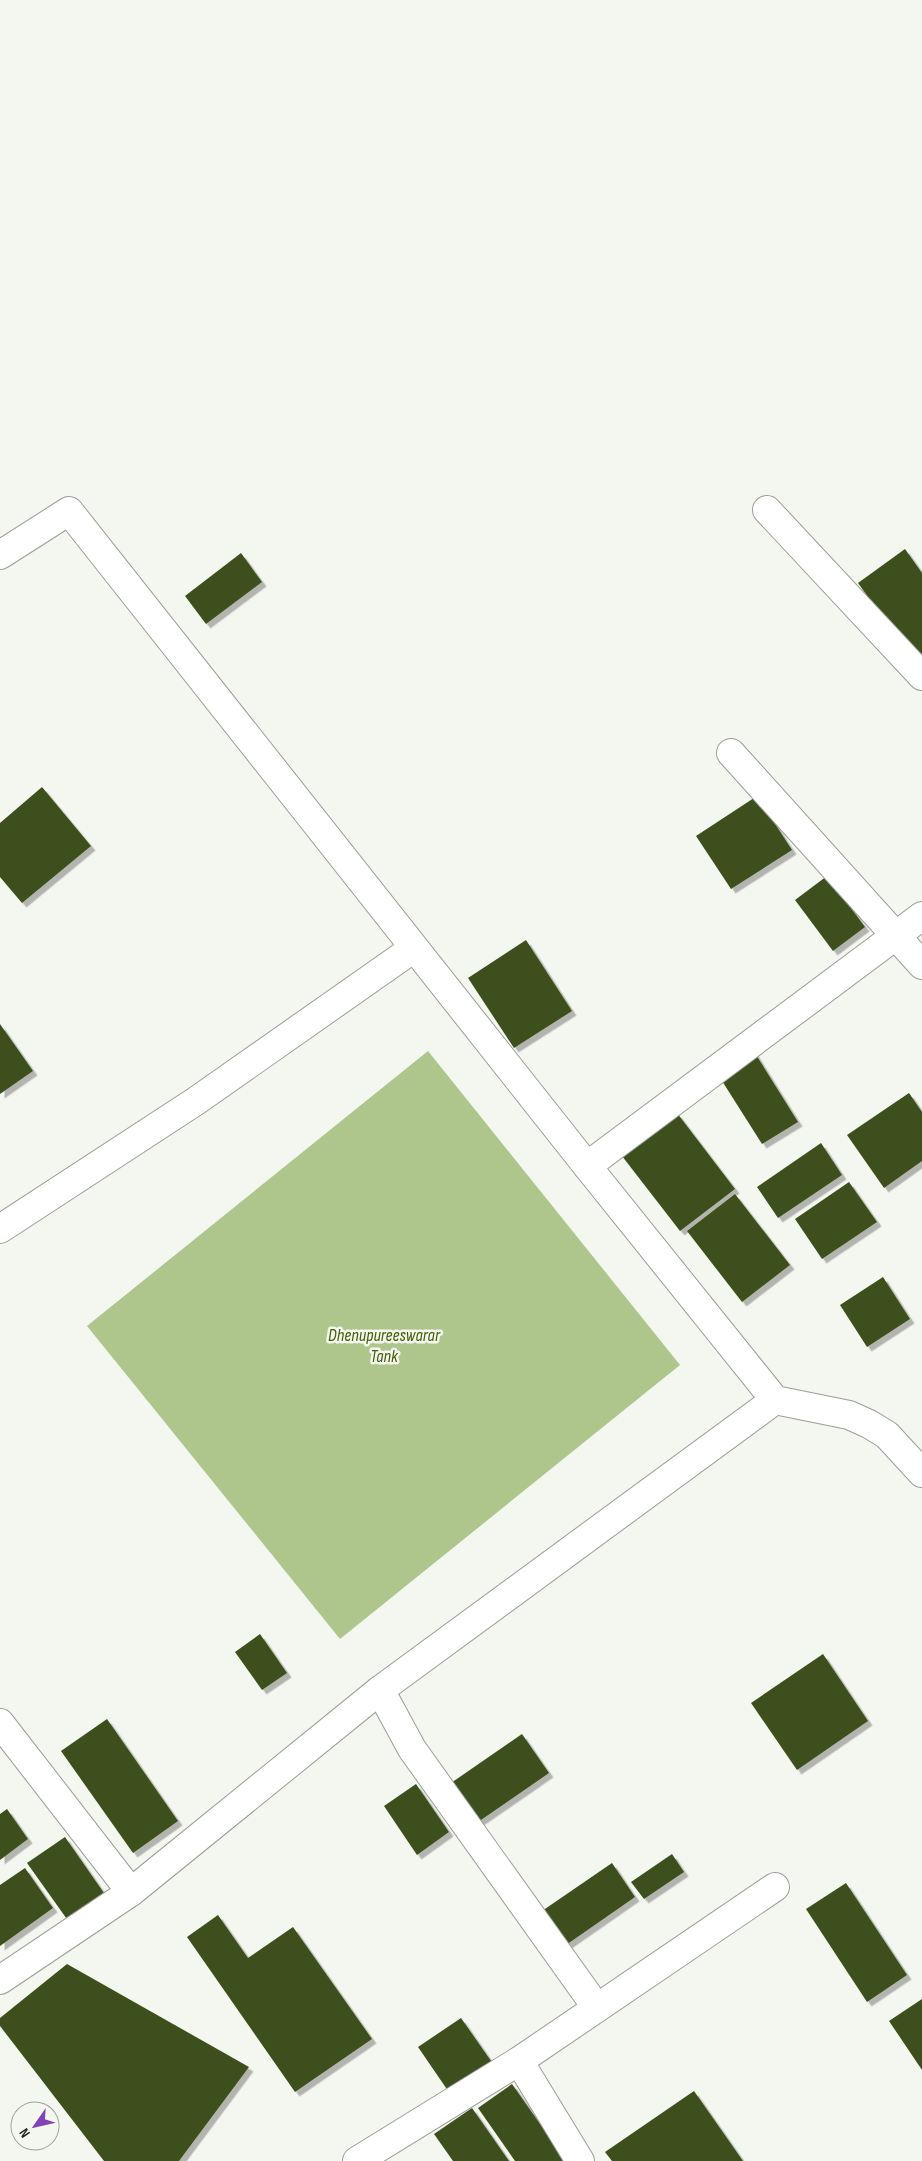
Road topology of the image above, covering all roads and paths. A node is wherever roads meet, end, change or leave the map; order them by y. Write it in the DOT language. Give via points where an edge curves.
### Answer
graph roads {
  1 [pos="767,510"];
  2 [pos="0,555"];
  3 [pos="922,676"];
  4 [pos="731,753"];
  5 [pos="922,916"];
  6 [pos="896,936"];
  7 [pos="414,948"];
  8 [pos="922,965"];
  9 [pos="587,1166"];
  10 [pos="0,1229"];
  11 [pos="775,1400"];
  12 [pos="922,1473"];
  13 [pos="380,1690"];
  14 [pos="0,1723"];
  15 [pos="775,1886"];
  16 [pos="132,1892"];
  17 [pos="0,1980"];
  18 [pos="596,2008"];
  19 [pos="519,2061"];
  20 [pos="357,2161"];
  21 [pos="580,2161"];
  1 -- 3 [label="street"];
  2 -- 7 [label="street" via="69,511"];
  4 -- 6 [label="street"];
  5 -- 6 [label="street"];
  6 -- 8 [label="street"];
  6 -- 9 [label="street"];
  7 -- 9 [label="street"];
  7 -- 10 [label="street" via="196,1101"];
  9 -- 11 [label="street"];
  11 -- 12 [label="street" via="849,1415 868,1424 887,1435"];
  11 -- 13 [label="street"];
  13 -- 16 [label="street"];
  13 -- 18 [label="street" via="412,1748"];
  14 -- 16 [label="street"];
  15 -- 18 [label="street"];
  16 -- 17 [label="street"];
  18 -- 19 [label="street"];
  19 -- 20 [label="street"];
  19 -- 21 [label="street"];
}
